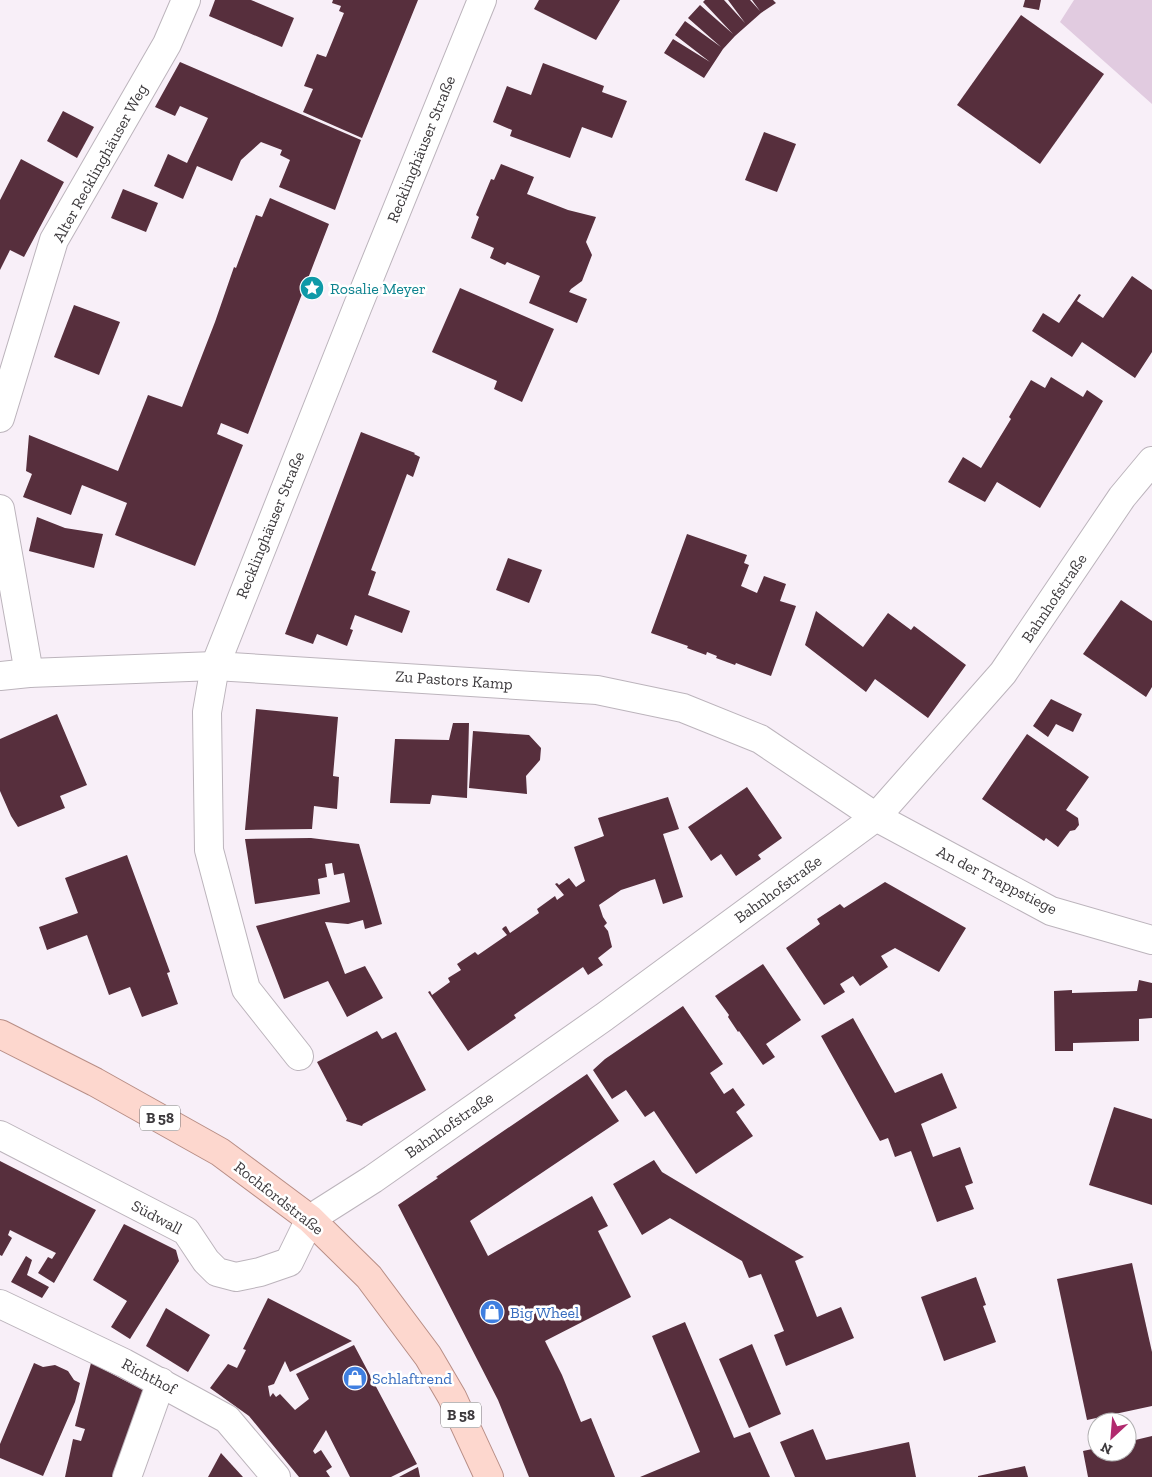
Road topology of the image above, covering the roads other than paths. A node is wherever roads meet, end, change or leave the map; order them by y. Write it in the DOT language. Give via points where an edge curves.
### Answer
graph roads {
  1 [pos="186,0"];
  2 [pos="482,0"];
  3 [pos="0,418"];
  4 [pos="1152,461"];
  5 [pos="0,509"];
  6 [pos="215,666"];
  7 [pos="29,673"];
  8 [pos="0,676"];
  9 [pos="876,817"];
  10 [pos="1152,940"];
  11 [pos="0,1034"];
  12 [pos="299,1056"];
  13 [pos="0,1136"];
  14 [pos="310,1219"];
  15 [pos="0,1304"];
  16 [pos="161,1382"];
  17 [pos="127,1477"];
  18 [pos="276,1477"];
  19 [pos="489,1477"];
  1 -- 3 [label="street, Alter Recklinghäuser Weg" via="167,44 54,240"];
  2 -- 6 [label="street, Recklinghäuser Straße"];
  4 -- 9 [label="street, Bahnhofstraße" via="1122,497 1003,673"];
  5 -- 7 [label="street"];
  6 -- 7 [label="street, Zu Pastors Kamp"];
  6 -- 9 [label="street, Zu Pastors Kamp" via="597,690 684,708 760,739"];
  6 -- 12 [label="street, Recklinghäuser Straße" via="207,712 208,850 246,989"];
  7 -- 8 [label="street, Zu Pastors Kamp"];
  9 -- 10 [label="street, An der Trappstiege" via="1051,911"];
  9 -- 14 [label="street, Bahnhofstraße" via="604,1017 373,1179"];
  11 -- 14 [label="main road, Rochfordstraße / B 58" via="95,1082 220,1152"];
  13 -- 14 [label="street, Südwall" via="186,1231 217,1272 236,1277 289,1262"];
  14 -- 19 [label="main road, Rochfordstraße / B 58" via="369,1277 428,1356 452,1397"];
  15 -- 16 [label="street, Richthof"];
  16 -- 17 [label="street"];
  16 -- 18 [label="street, Richthof" via="227,1419"];
}
